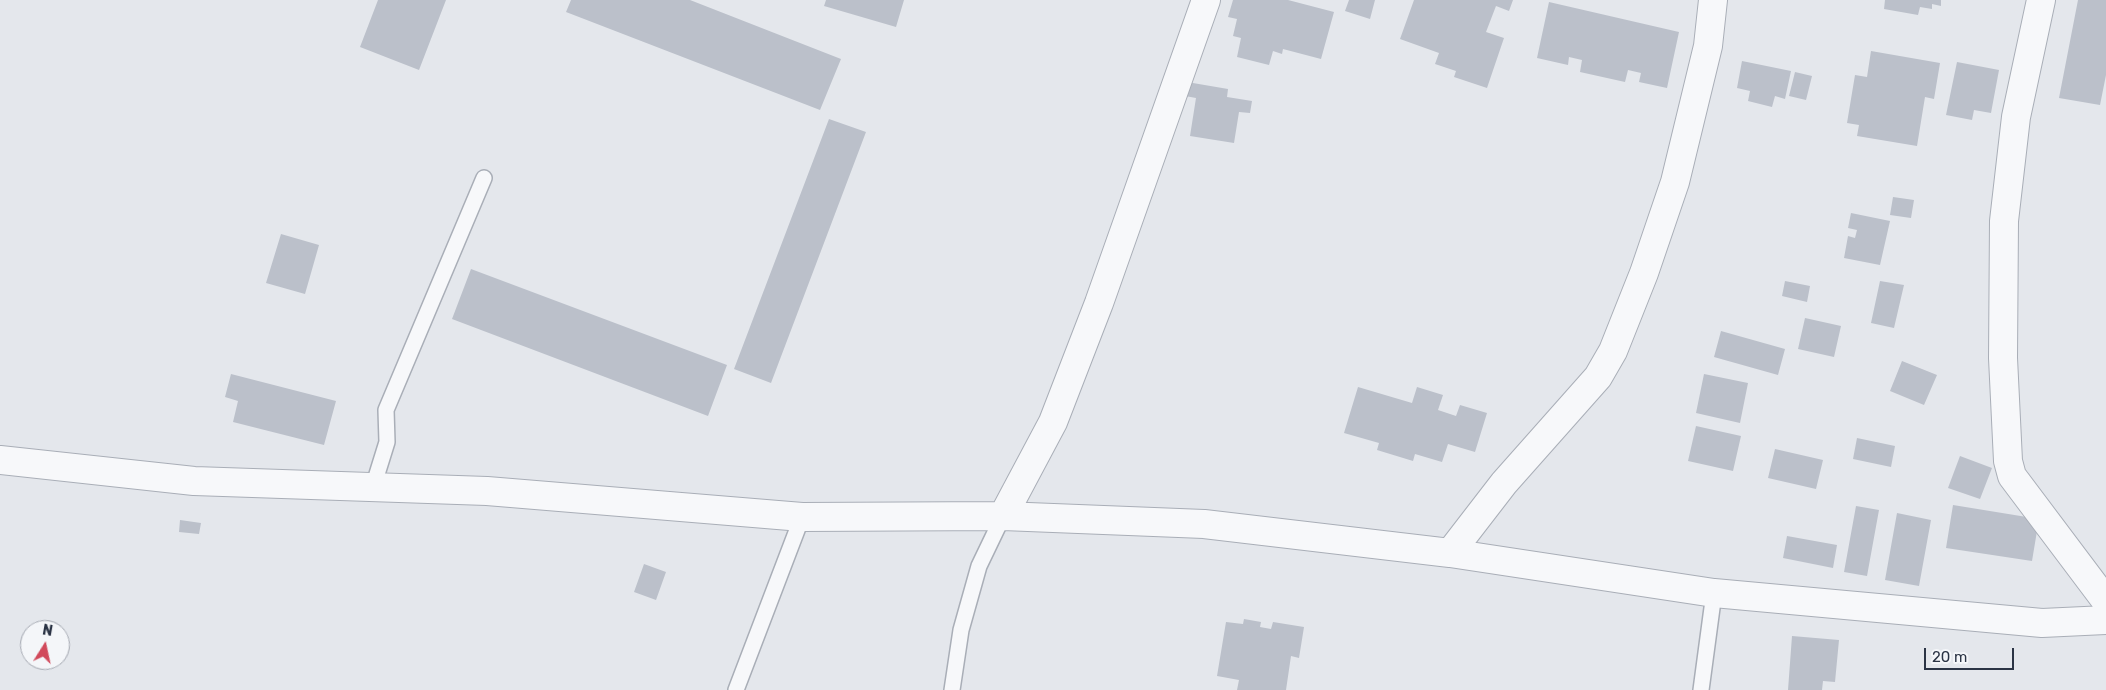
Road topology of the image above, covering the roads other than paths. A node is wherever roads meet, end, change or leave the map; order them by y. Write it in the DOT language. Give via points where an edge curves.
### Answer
graph roads {
  1 [pos="1206,0"];
  2 [pos="1713,0"];
  3 [pos="2041,0"];
  4 [pos="484,178"];
  5 [pos="0,460"];
  6 [pos="373,487"];
  7 [pos="1003,516"];
  8 [pos="802,517"];
  9 [pos="1450,553"];
  10 [pos="1714,593"];
  11 [pos="2106,601"];
  12 [pos="2106,620"];
  13 [pos="736,690"];
  14 [pos="952,690"];
  15 [pos="1701,690"];
  1 -- 7 [label="street" via="1099,303 1053,422"];
  2 -- 9 [label="street" via="1708,46 1675,182 1613,351 1598,377 1504,483"];
  3 -- 11 [label="street" via="2016,117 2004,221 2003,358 2008,461 2012,476"];
  4 -- 6 [label="lane" via="386,410 387,442"];
  5 -- 6 [label="street" via="194,481"];
  6 -- 8 [label="street" via="487,491"];
  7 -- 8 [label="street"];
  7 -- 9 [label="street" via="1204,524"];
  7 -- 14 [label="lane" via="979,566 961,630"];
  8 -- 13 [label="lane"];
  9 -- 10 [label="street"];
  10 -- 12 [label="street" via="2042,623"];
  10 -- 15 [label="lane"];
}
